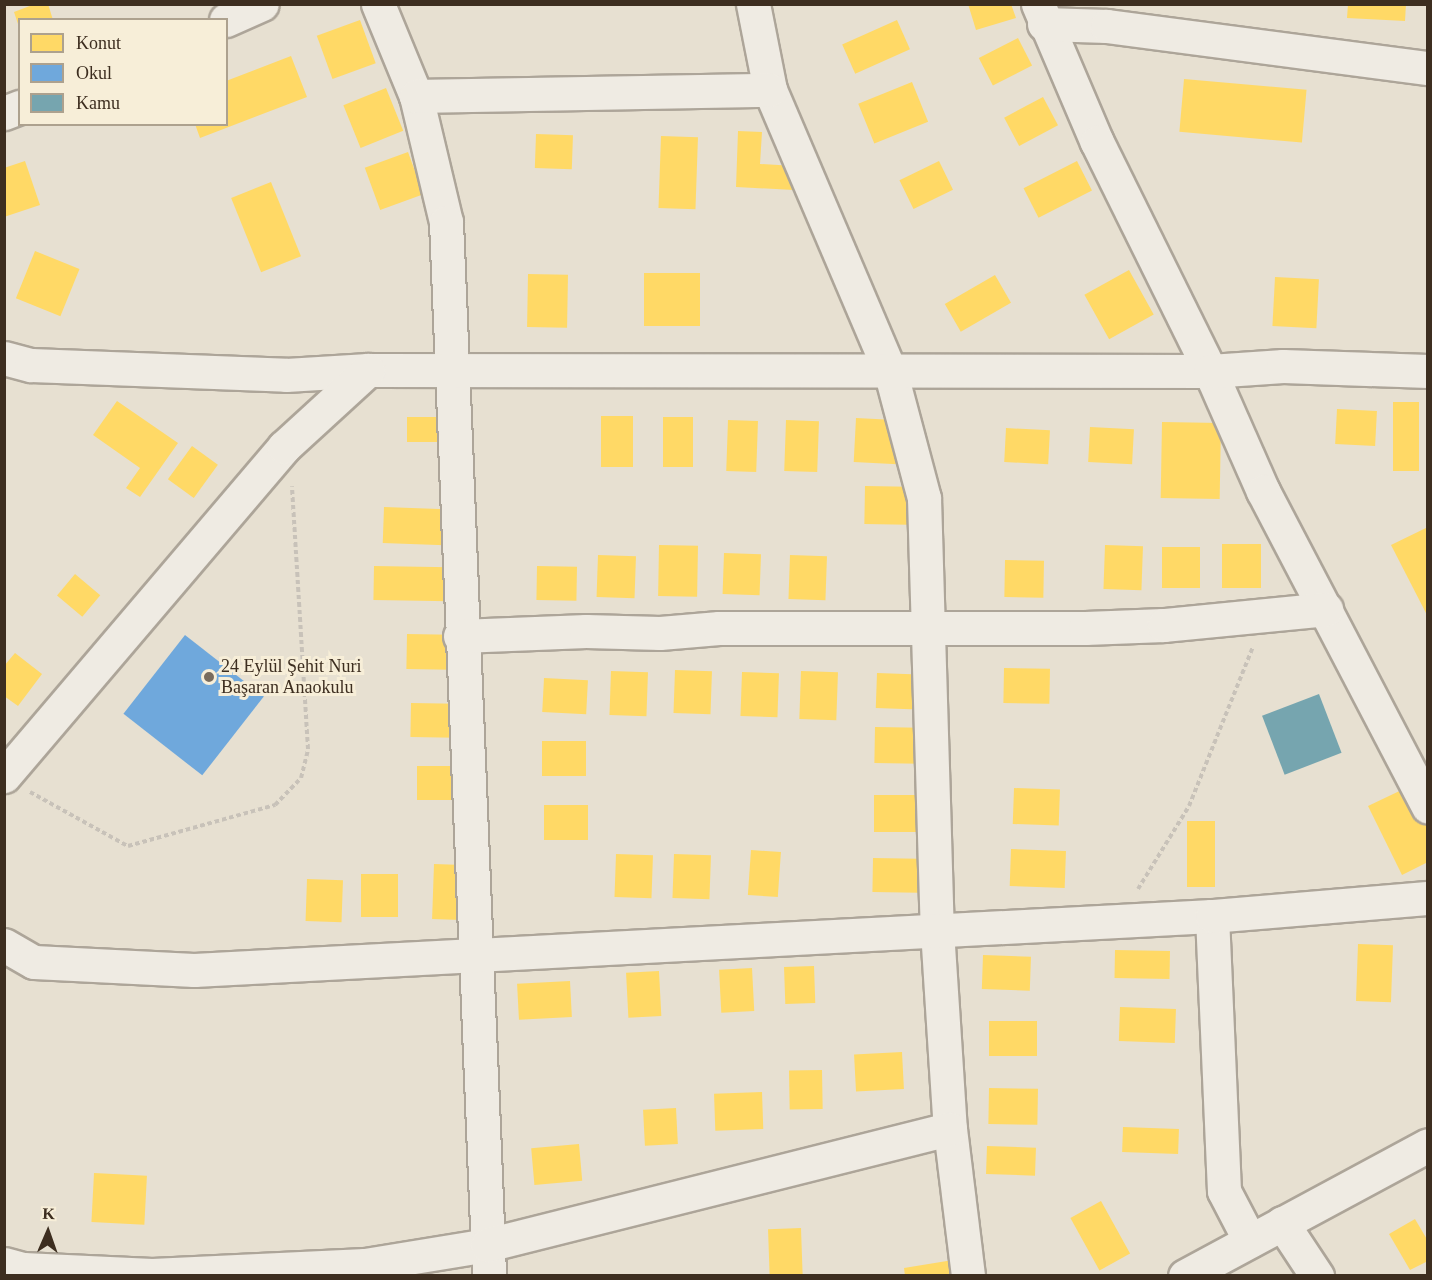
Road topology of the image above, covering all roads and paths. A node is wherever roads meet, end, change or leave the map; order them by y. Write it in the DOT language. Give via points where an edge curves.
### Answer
graph roads {
  1 [pos="262,4"];
  2 [pos="378,4"];
  3 [pos="753,4"];
  4 [pos="1041,14"];
  5 [pos="228,19"];
  6 [pos="1428,68"];
  7 [pos="770,90"];
  8 [pos="416,96"];
  9 [pos="4,358"];
  10 [pos="368,370"];
  11 [pos="450,371"];
  12 [pos="1210,371"];
  13 [pos="1428,371"];
  14 [pos="891,374"];
  15 [pos="284,447"];
  16 [pos="1326,609"];
  17 [pos="1267,612"];
  18 [pos="930,627"];
  19 [pos="460,636"];
  20 [pos="15,783"];
  21 [pos="1428,807"];
  22 [pos="1428,898"];
  23 [pos="1212,916"];
  24 [pos="1119,921"];
  25 [pos="937,930"];
  26 [pos="4,945"];
  27 [pos="474,952"];
  28 [pos="950,1129"];
  29 [pos="1428,1145"];
  30 [pos="1282,1223"];
  31 [pos="1250,1241"];
  32 [pos="488,1260"];
  33 [pos="17,1269"];
  34 [pos="968,1275"];
  35 [pos="1185,1275"];
  36 [pos="1317,1275"];
  1 -- 5 [label="street"];
  2 -- 8 [label="street"];
  3 -- 7 [label="street"];
  4 -- 6 [label="street"];
  4 -- 12 [label="street"];
  7 -- 8 [label="street"];
  7 -- 14 [label="street"];
  8 -- 11 [label="street" via="446,222"];
  9 -- 10 [label="street" via="31,365 286,375"];
  10 -- 11 [label="street"];
  10 -- 15 [label="street"];
  11 -- 14 [label="street"];
  11 -- 19 [label="street"];
  12 -- 13 [label="street" via="1283,366"];
  12 -- 14 [label="street"];
  12 -- 16 [label="street" via="1263,491"];
  14 -- 18 [label="street" via="924,498"];
  15 -- 20 [label="street"];
  15 -- 20 [label="path" via="295,505 308,749 301,778 275,805 128,846"];
  16 -- 17 [label="street"];
  16 -- 21 [label="street"];
  17 -- 18 [label="street" via="1164,625"];
  17 -- 24 [label="path" via="1189,806"];
  18 -- 19 [label="street" via="719,628 660,633 586,631"];
  18 -- 25 [label="street"];
  19 -- 27 [label="street"];
  22 -- 23 [label="street"];
  23 -- 24 [label="street"];
  23 -- 31 [label="street" via="1224,1191"];
  24 -- 25 [label="street"];
  25 -- 27 [label="street"];
  25 -- 28 [label="street"];
  26 -- 27 [label="street" via="34,962 194,970"];
  27 -- 32 [label="street"];
  28 -- 32 [label="street"];
  28 -- 34 [label="street"];
  29 -- 30 [label="street"];
  30 -- 31 [label="street"];
  30 -- 36 [label="street"];
  31 -- 35 [label="street"];
  32 -- 33 [label="street" via="152,1275"];
}
